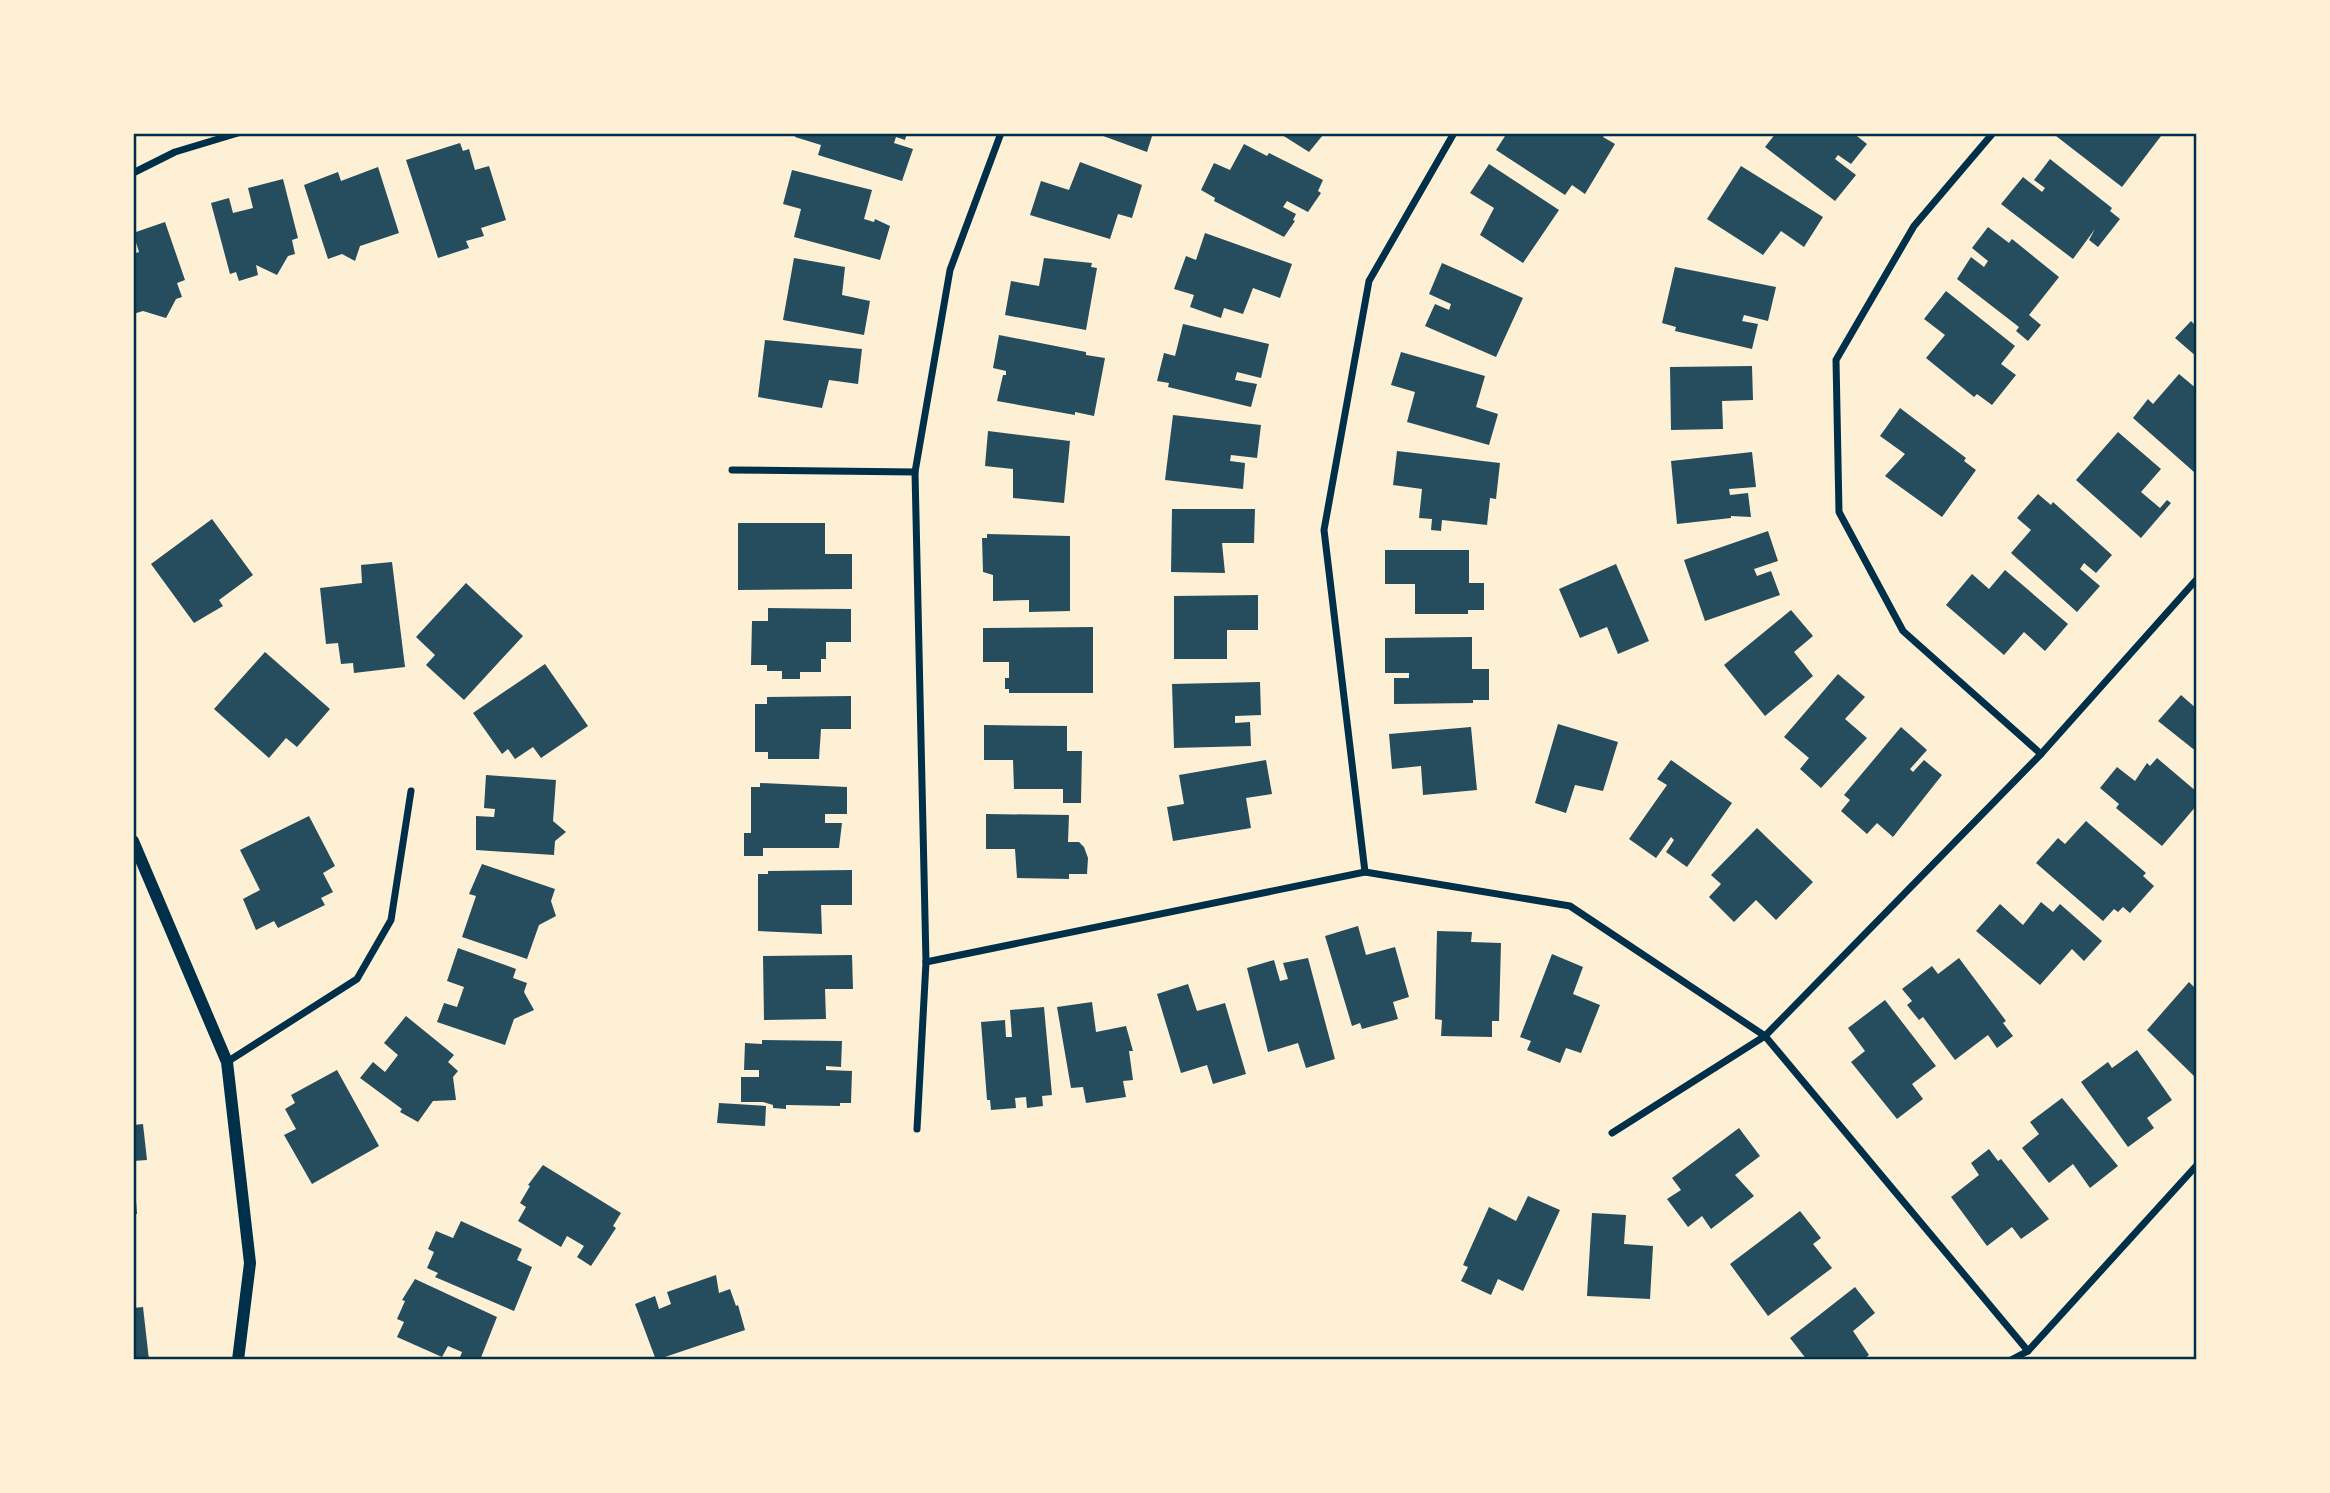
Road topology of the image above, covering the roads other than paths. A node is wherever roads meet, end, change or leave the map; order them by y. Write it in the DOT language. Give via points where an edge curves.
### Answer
graph roads {
  1 [pos="238,133"];
  2 [pos="1001,133"];
  3 [pos="1454,133"];
  4 [pos="1993,133"];
  5 [pos="133,173"];
  6 [pos="732,470"];
  7 [pos="915,472"];
  8 [pos="2197,579"];
  9 [pos="2041,754"];
  10 [pos="411,791"];
  11 [pos="133,841"];
  12 [pos="1365,872"];
  13 [pos="926,961"];
  14 [pos="1765,1036"];
  15 [pos="228,1062"];
  16 [pos="917,1129"];
  17 [pos="1612,1133"];
  18 [pos="2197,1164"];
  19 [pos="2028,1351"];
  20 [pos="238,1360"];
  21 [pos="2011,1360"];
  1 -- 5 [label="street" via="175,152"];
  2 -- 7 [label="street" via="950,270"];
  3 -- 12 [label="street" via="1369,281 1324,530"];
  4 -- 9 [label="street" via="1914,226 1836,360 1839,512 1903,631"];
  6 -- 7 [label="street"];
  7 -- 13 [label="street"];
  8 -- 9 [label="street"];
  9 -- 14 [label="street"];
  10 -- 15 [label="street" via="391,920 357,979"];
  11 -- 15 [label="street"];
  12 -- 13 [label="street"];
  12 -- 14 [label="street" via="1570,906"];
  13 -- 16 [label="street"];
  14 -- 17 [label="street"];
  14 -- 19 [label="street"];
  15 -- 20 [label="street" via="250,1263"];
  18 -- 19 [label="street"];
  19 -- 21 [label="street"];
}
